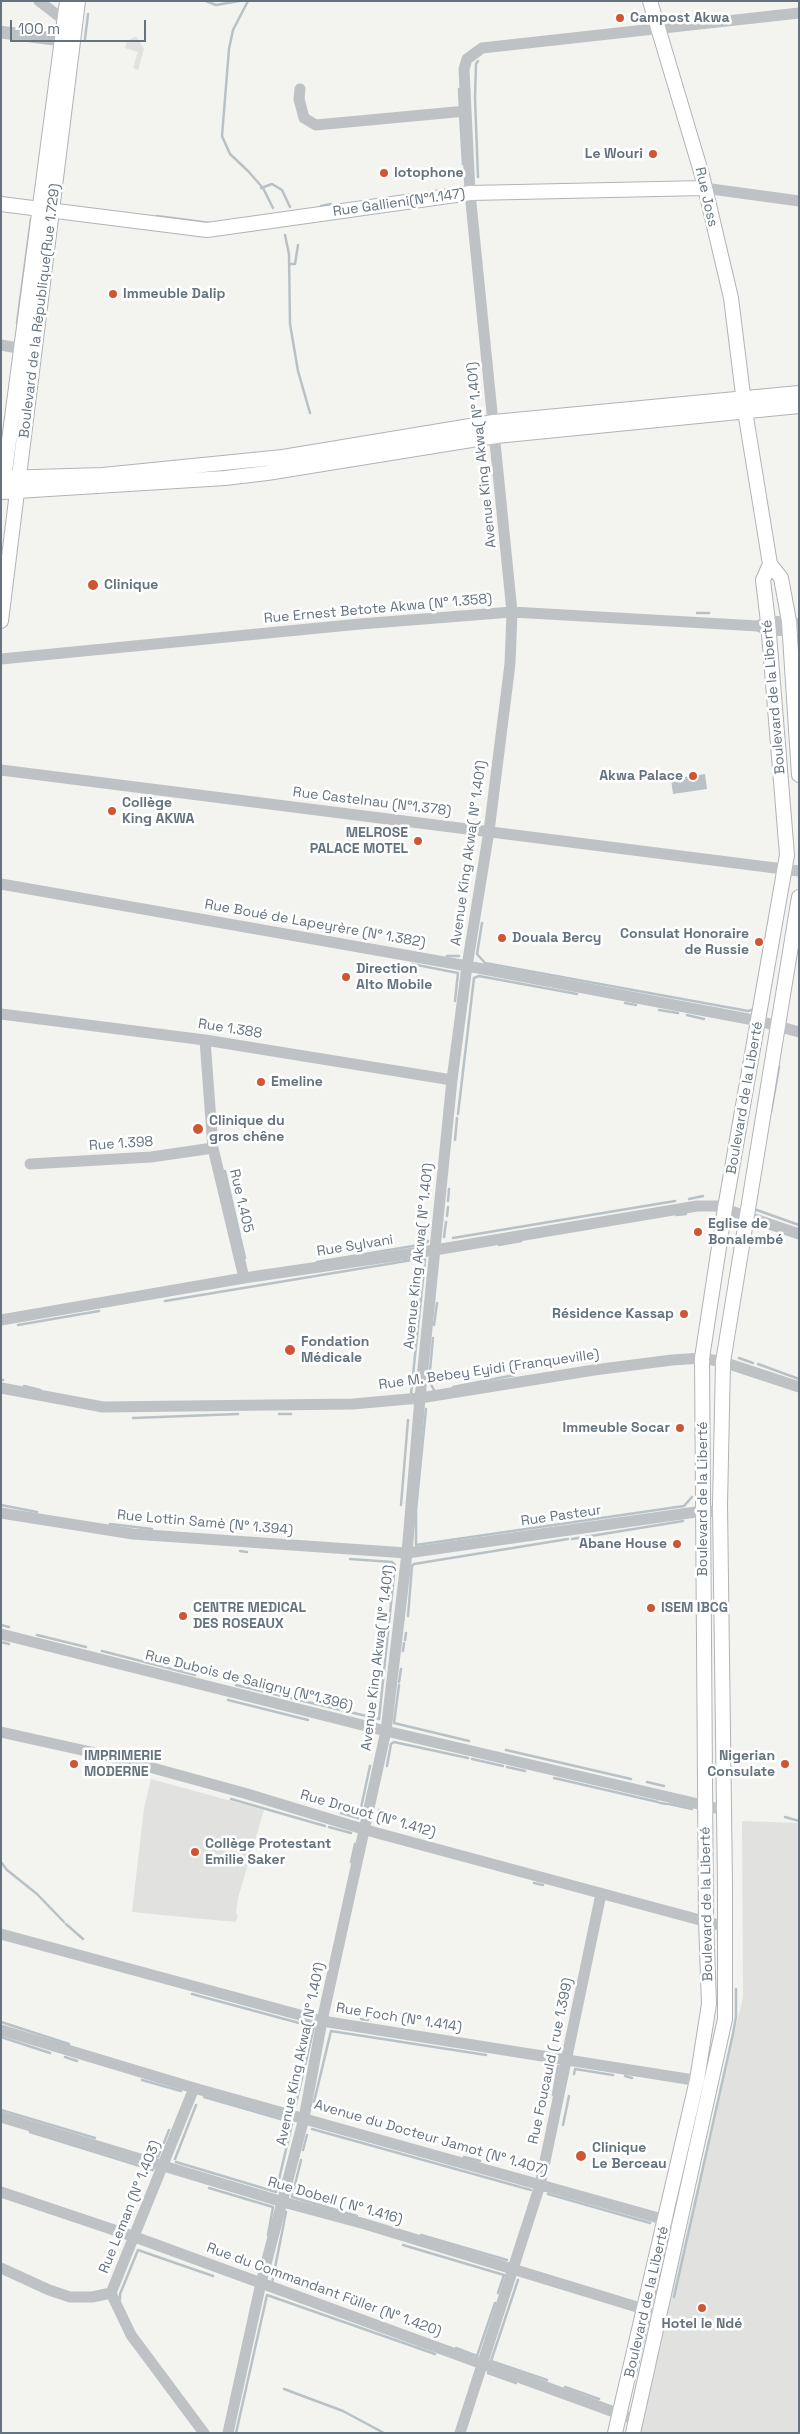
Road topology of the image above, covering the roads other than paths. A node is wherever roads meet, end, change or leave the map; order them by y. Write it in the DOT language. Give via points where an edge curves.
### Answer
graph roads {
  1 [pos="39,1"];
  2 [pos="67,1"];
  3 [pos="78,1"];
  4 [pos="650,1"];
  5 [pos="799,13"];
  6 [pos="70,22"];
  7 [pos="658,28"];
  8 [pos="1,33"];
  9 [pos="67,42"];
  10 [pos="300,89"];
  11 [pos="466,111"];
  12 [pos="704,188"];
  13 [pos="470,193"];
  14 [pos="799,201"];
  15 [pos="1,204"];
  16 [pos="46,210"];
  17 [pos="1,345"];
  18 [pos="27,350"];
  19 [pos="799,394"];
  20 [pos="744,397"];
  21 [pos="799,406"];
  22 [pos="745,412"];
  23 [pos="494,422"];
  24 [pos="496,436"];
  25 [pos="18,485"];
  26 [pos="2,488"];
  27 [pos="770,564"];
  28 [pos="512,612"];
  29 [pos="1,621"];
  30 [pos="794,625"];
  31 [pos="765,626"];
  32 [pos="1,659"];
  33 [pos="1,770"];
  34 [pos="799,774"];
  35 [pos="489,832"];
  36 [pos="792,870"];
  37 [pos="1,884"];
  38 [pos="799,897"];
  39 [pos="467,966"];
  40 [pos="1,1014"];
  41 [pos="759,1021"];
  42 [pos="777,1026"];
  43 [pos="799,1032"];
  44 [pos="205,1040"];
  45 [pos="452,1080"];
  46 [pos="213,1148"];
  47 [pos="30,1164"];
  48 [pos="725,1208"];
  49 [pos="746,1215"];
  50 [pos="799,1234"];
  51 [pos="435,1250"];
  52 [pos="244,1278"];
  53 [pos="1,1320"];
  54 [pos="702,1358"];
  55 [pos="723,1362"];
  56 [pos="799,1387"];
  57 [pos="1,1388"];
  58 [pos="420,1398"];
  59 [pos="703,1511"];
  60 [pos="720,1512"];
  61 [pos="1,1513"];
  62 [pos="407,1553"];
  63 [pos="1,1634"];
  64 [pos="386,1730"];
  65 [pos="1,1732"];
  66 [pos="705,1806"];
  67 [pos="724,1810"];
  68 [pos="366,1830"];
  69 [pos="601,1894"];
  70 [pos="706,1921"];
  71 [pos="726,1926"];
  72 [pos="1,1934"];
  73 [pos="322,2021"];
  74 [pos="1,2030"];
  75 [pos="566,2059"];
  76 [pos="704,2082"];
  77 [pos="194,2088"];
  78 [pos="1,2117"];
  79 [pos="304,2118"];
  80 [pos="164,2167"];
  81 [pos="540,2184"];
  82 [pos="1,2192"];
  83 [pos="283,2202"];
  84 [pos="666,2220"];
  85 [pos="680,2224"];
  86 [pos="135,2237"];
  87 [pos="1,2268"];
  88 [pos="513,2271"];
  89 [pos="261,2283"];
  90 [pos="111,2293"];
  91 [pos="645,2310"];
  92 [pos="660,2314"];
  93 [pos="482,2364"];
  94 [pos="620,2415"];
  95 [pos="635,2426"];
  96 [pos="204,2433"];
  97 [pos="228,2433"];
  98 [pos="460,2433"];
  99 [pos="615,2433"];
  1 -- 6 [label="street"];
  2 -- 6 [label="main road, Boulevard de la République(Rue 1.729)"];
  3 -- 6 [label="main road, Boulevard de la République(Rue 1.729)"];
  4 -- 7 [label="main road, Rue Joss"];
  5 -- 7 [label="street"];
  6 -- 9 [label="main road, Boulevard de la République(Rue 1.729)"];
  7 -- 11 [label="street, Avenue King Akwa( N° 1.401)" via="482,48 467,59 464,69"];
  7 -- 12 [label="main road, Rue Joss"];
  8 -- 9 [label="street"];
  9 -- 16 [label="main road, Boulevard de la République(Rue 1.729)"];
  10 -- 11 [label="street" via="304,118 316,125"];
  11 -- 13 [label="street, Avenue King Akwa( N° 1.401)"];
  12 -- 13 [label="main road, Rue Gallieni(N°1.147)"];
  12 -- 14 [label="street, Rue Gallieni(N°1.147)"];
  12 -- 20 [label="main road, Rue Joss" via="732,301"];
  13 -- 16 [label="main road, Rue Gallieni(N°1.147)" via="207,230"];
  13 -- 23 [label="street, Avenue King Akwa( N° 1.401)"];
  15 -- 16 [label="main road, Rue Gallieni(N°1.147)"];
  16 -- 18 [label="main road, Boulevard de la République(Rue 1.729)"];
  17 -- 18 [label="street"];
  18 -- 25 [label="main road, Boulevard de la République(Rue 1.729)"];
  18 -- 26 [label="main road, Boulevard de la République(Rue 1.729)"];
  19 -- 20 [label="main road"];
  20 -- 22 [label="main road, Boulevard de la Liberté"];
  20 -- 23 [label="main road"];
  21 -- 22 [label="main road"];
  22 -- 24 [label="main road"];
  22 -- 27 [label="main road, Boulevard de la Liberté"];
  23 -- 24 [label="street, Avenue King Akwa( N° 1.401)"];
  23 -- 25 [label="main road" via="283,457"];
  24 -- 25 [label="main road" via="259,474 141,485"];
  24 -- 28 [label="street, Avenue King Akwa( N° 1.401)"];
  25 -- 26 [label="main road"];
  25 -- 29 [label="main road, Boulevard de la République(Rue 1.729)"];
  27 -- 30 [label="main road, Boulevard de la Liberté" via="781,578"];
  27 -- 31 [label="main road, Boulevard de la Liberté" via="763,580"];
  28 -- 31 [label="street, Rue Ernest Betote Akwa (N° 1.358)"];
  28 -- 32 [label="street, Rue Ernest Betote Akwa (N° 1.358)"];
  28 -- 35 [label="street, Avenue King Akwa( N° 1.401)" via="510,664"];
  30 -- 31 [label="street, Rue Ernest Betote Akwa (N° 1.358)"];
  30 -- 34 [label="main road, Boulevard de la Liberté"];
  31 -- 36 [label="main road, Boulevard de la Liberté" via="787,854"];
  33 -- 35 [label="street, Rue Castelnau (N°1.378)"];
  35 -- 36 [label="street, Rue Castelnau (N°1.378)"];
  35 -- 39 [label="street, Avenue King Akwa( N° 1.401)"];
  36 -- 41 [label="main road, Boulevard de la Liberté"];
  37 -- 39 [label="street, Rue Boué de Lapeyrère (N° 1.382)"];
  38 -- 42 [label="main road, Boulevard de la Liberté"];
  39 -- 41 [label="street, Rue Boué de Lapeyrère (N° 1.382)"];
  39 -- 45 [label="street, Avenue King Akwa( N° 1.401)"];
  40 -- 44 [label="street, Rue 1.388"];
  41 -- 42 [label="street, Rue Boué de Lapeyrère (N° 1.382)"];
  41 -- 48 [label="main road, Boulevard de la Liberté"];
  42 -- 43 [label="street, Rue Boué de Lapeyrère (N° 1.382)"];
  42 -- 49 [label="main road, Boulevard de la Liberté"];
  44 -- 45 [label="street, Rue 1.388"];
  44 -- 46 [label="street, Rue 1.405"];
  45 -- 51 [label="street, Avenue King Akwa( N° 1.401)"];
  46 -- 47 [label="street, Rue 1.398" via="151,1158"];
  46 -- 52 [label="street, Rue 1.405"];
  48 -- 49 [label="street, Rue Sylvani"];
  48 -- 51 [label="street, Rue Sylvani" via="698,1206"];
  48 -- 54 [label="main road, Boulevard de la Liberté"];
  49 -- 50 [label="street, Rue Sylvani"];
  49 -- 55 [label="main road, Boulevard de la Liberté"];
  51 -- 52 [label="street, Rue Sylvani"];
  51 -- 58 [label="street, Avenue King Akwa( N° 1.401)"];
  52 -- 53 [label="street, Rue Sylvani"];
  54 -- 55 [label="street, Rue M. Bebey Eyidi (Franqueville)"];
  54 -- 58 [label="street, Rue M. Bebey Eyidi (Franqueville)" via="594,1370"];
  54 -- 59 [label="main road, Boulevard de la Liberté"];
  55 -- 56 [label="street, Rue M. Bebey Eyidi (Franqueville)"];
  55 -- 60 [label="main road, Boulevard de la Liberté"];
  57 -- 58 [label="street, Rue M. Bebey Eyidi (Franqueville)" via="103,1407 354,1404"];
  58 -- 62 [label="street, Avenue King Akwa( N° 1.401)"];
  59 -- 60 [label="street, Rue Pasteur"];
  59 -- 62 [label="street, Rue Pasteur"];
  59 -- 66 [label="main road, Boulevard de la Liberté"];
  60 -- 67 [label="main road, Boulevard de la Liberté"];
  61 -- 62 [label="street, Rue Lottin Samè (N° 1.394)" via="133,1534"];
  62 -- 64 [label="street, Avenue King Akwa( N° 1.401)"];
  63 -- 64 [label="street, Rue Dubois de Saligny (N°1.396)"];
  64 -- 66 [label="street, Rue Dubois de Saligny (N°1.396)"];
  64 -- 68 [label="street, Avenue King Akwa( N° 1.401)"];
  65 -- 68 [label="street, Rue Drouot (N° 1.412)" via="128,1761"];
  66 -- 67 [label="street, Rue Dubois de Saligny (N°1.396)"];
  66 -- 70 [label="main road, Boulevard de la Liberté"];
  67 -- 71 [label="main road, Boulevard de la Liberté"];
  68 -- 69 [label="street, Rue Drouot (N° 1.412)"];
  68 -- 73 [label="street, Avenue King Akwa( N° 1.401)"];
  69 -- 70 [label="street, Rue Drouot (N° 1.412)"];
  69 -- 75 [label="street, Rue Foucauld ( rue 1.399)"];
  70 -- 71 [label="street, Rue Drouot (N° 1.412)"];
  70 -- 76 [label="main road, Boulevard de la Liberté" via="709,2004"];
  71 -- 76 [label="main road, Boulevard de la Liberté" via="725,2019"];
  72 -- 73 [label="street, Rue Foch (N° 1.414)"];
  73 -- 75 [label="street, Rue Foch (N° 1.414)"];
  73 -- 79 [label="street, Avenue King Akwa( N° 1.401)"];
  74 -- 77 [label="street, Avenue du Docteur Jamot (N° 1.407)"];
  75 -- 76 [label="street, Rue Foch (N° 1.414)"];
  75 -- 81 [label="street, Rue Foucauld ( rue 1.399)"];
  76 -- 84 [label="main road, Boulevard de la Liberté"];
  76 -- 85 [label="main road, Boulevard de la Liberté"];
  77 -- 79 [label="street, Avenue du Docteur Jamot (N° 1.407)"];
  77 -- 80 [label="street, Rue Leman (N° 1.403)"];
  78 -- 80 [label="street, Rue Dobell ( N° 1.416)"];
  79 -- 81 [label="street, Avenue du Docteur Jamot (N° 1.407)"];
  79 -- 83 [label="street, Avenue King Akwa( N° 1.401)"];
  80 -- 83 [label="street, Rue Dobell ( N° 1.416)"];
  80 -- 86 [label="street, Rue Leman (N° 1.403)"];
  81 -- 84 [label="street, Avenue du Docteur Jamot (N° 1.407)"];
  81 -- 88 [label="street, Rue Foucauld ( rue 1.399)"];
  82 -- 86 [label="street, Rue du Commandant Füller (N° 1.420)"];
  83 -- 88 [label="street, Rue Dobell ( N° 1.416)"];
  83 -- 89 [label="street, Avenue King Akwa( N° 1.401)"];
  84 -- 85 [label="street, Avenue du Docteur Jamot (N° 1.407)"];
  84 -- 91 [label="main road, Boulevard de la Liberté"];
  85 -- 92 [label="main road, Boulevard de la Liberté"];
  86 -- 89 [label="street, Rue du Commandant Füller (N° 1.420)"];
  86 -- 90 [label="street, Rue Leman (N° 1.403)"];
  87 -- 90 [label="street" via="70,2297"];
  88 -- 91 [label="street, Rue Dobell ( N° 1.416)"];
  88 -- 93 [label="street, Rue Foucauld ( rue 1.399)"];
  89 -- 93 [label="street, Rue du Commandant Füller (N° 1.420)"];
  89 -- 97 [label="street, Avenue King Akwa( N° 1.401)"];
  90 -- 96 [label="street, Rue Leman (N° 1.403)" via="131,2335"];
  91 -- 92 [label="street, Rue Dobell ( N° 1.416)"];
  91 -- 94 [label="main road, Boulevard de la Liberté"];
  92 -- 95 [label="main road, Boulevard de la Liberté"];
  93 -- 94 [label="street, Rue du Commandant Füller (N° 1.420)"];
  93 -- 98 [label="street, Rue Foucauld ( rue 1.399)"];
  94 -- 95 [label="street, Rue du Commandant Füller (N° 1.420)"];
  94 -- 99 [label="main road, Boulevard de la Liberté"];
}
